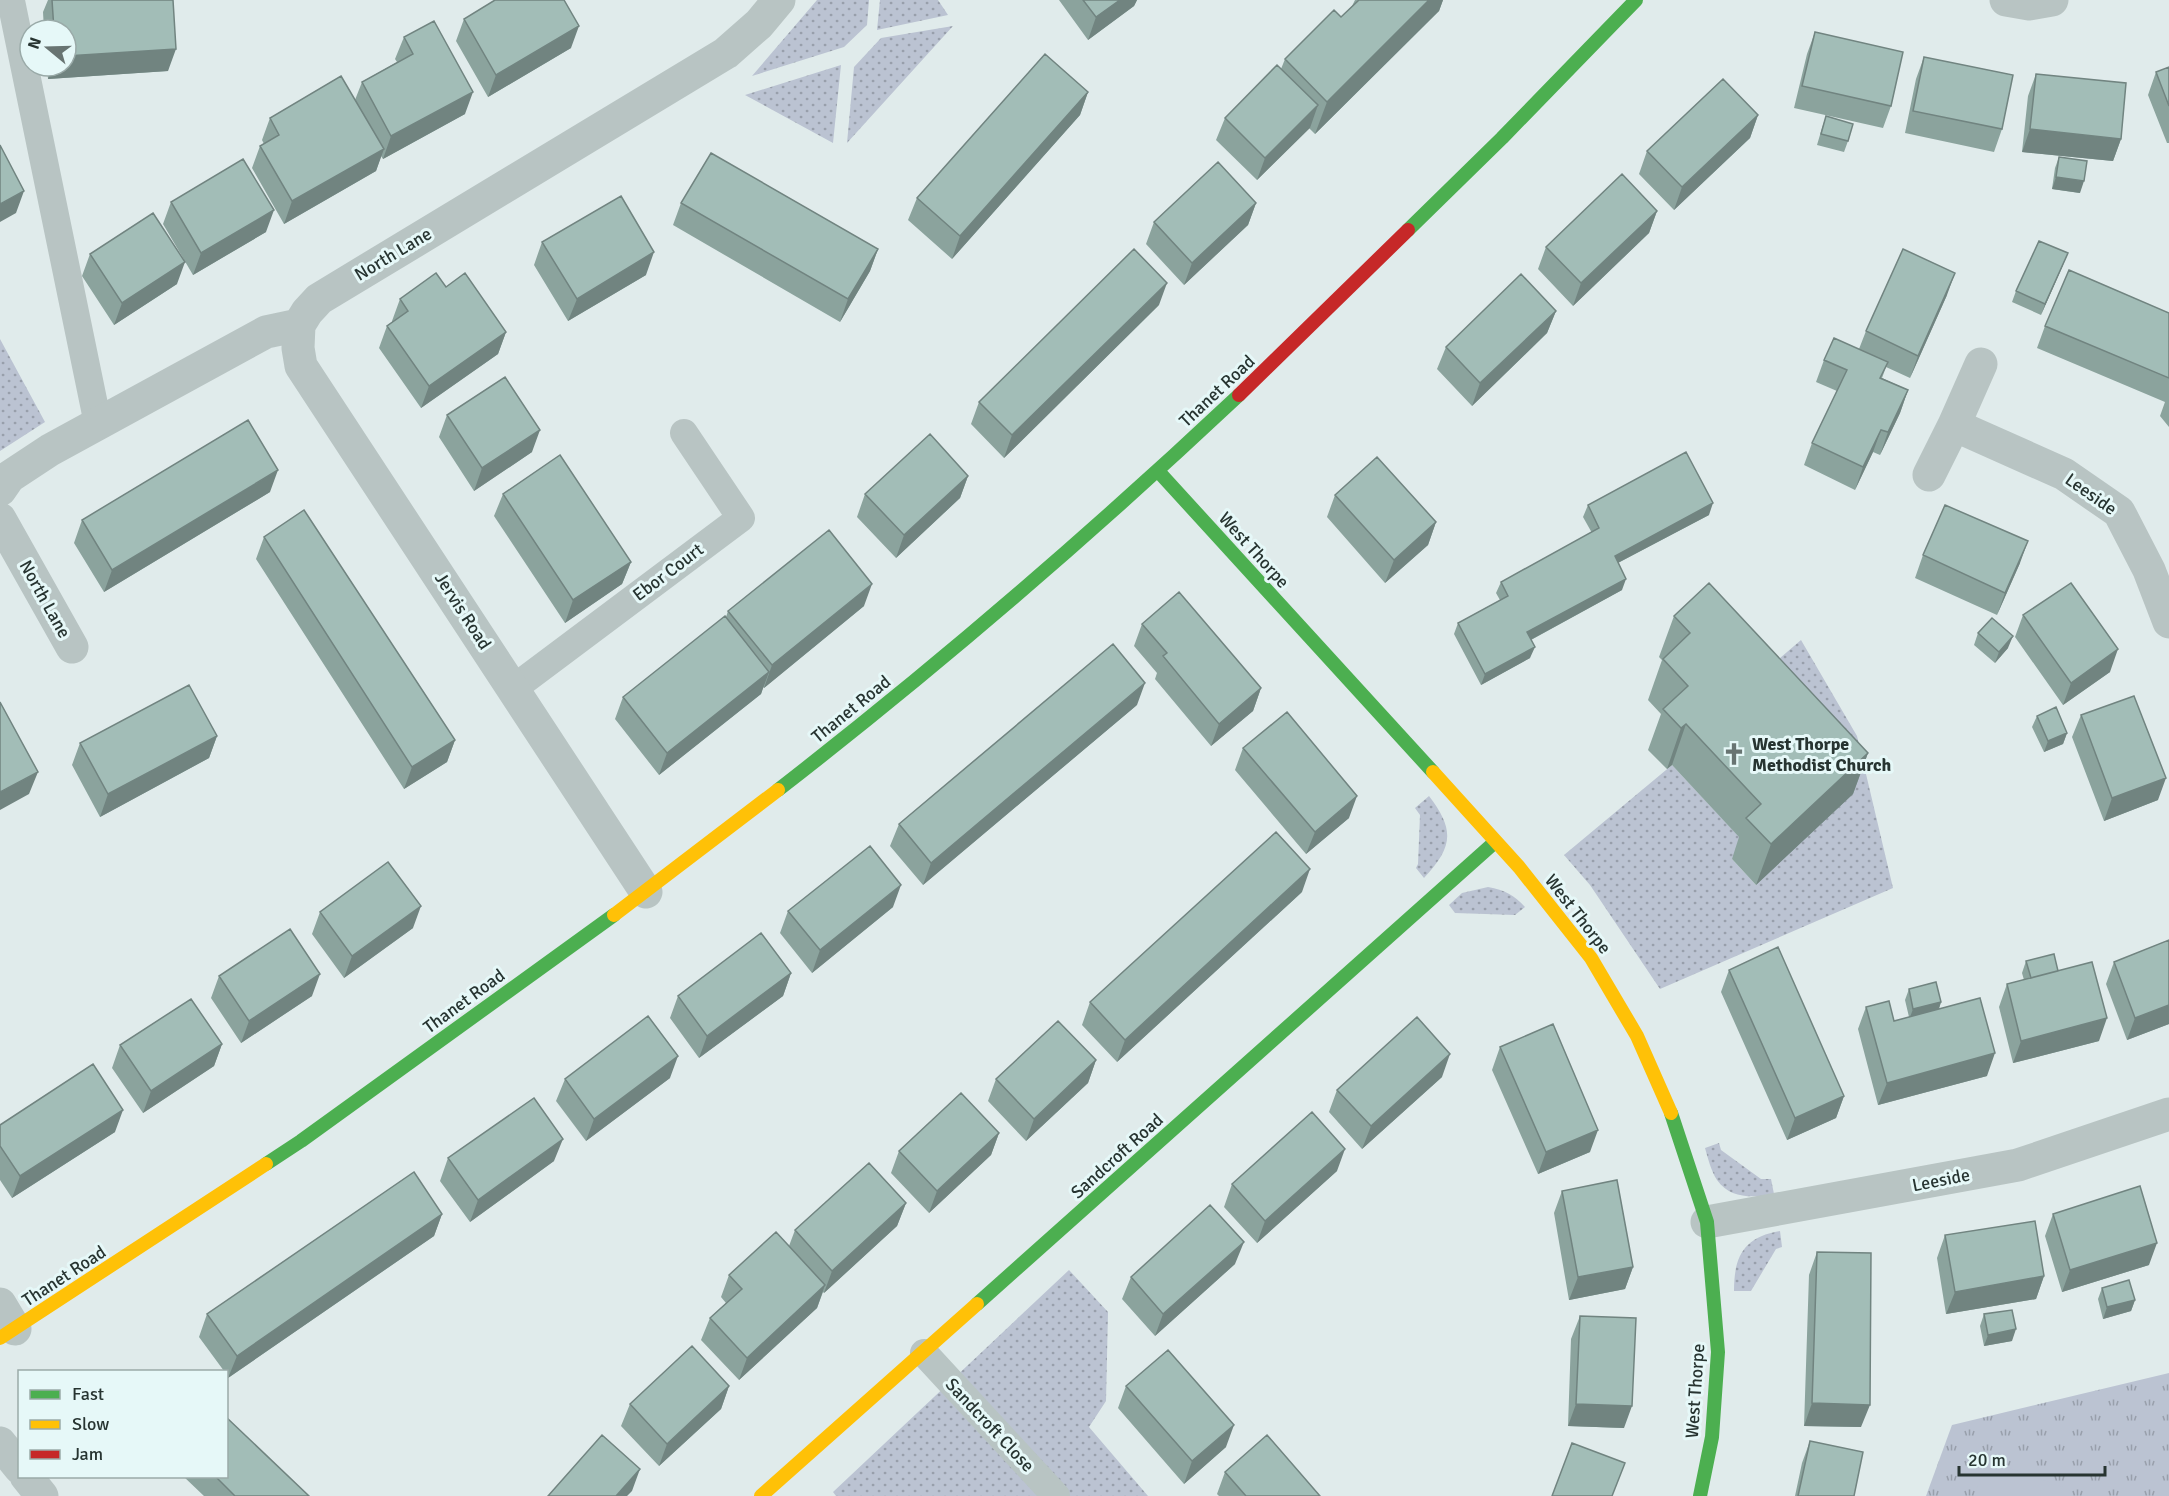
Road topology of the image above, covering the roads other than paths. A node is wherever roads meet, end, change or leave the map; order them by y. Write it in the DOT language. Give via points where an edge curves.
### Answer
graph roads {
  1 [pos="779,0"];
  2 [pos="1636,0"];
  3 [pos="2006,0"];
  4 [pos="2052,0"];
  5 [pos="11,1"];
  6 [pos="299,325"];
  7 [pos="1981,364"];
  8 [pos="98,424"];
  9 [pos="1954,425"];
  10 [pos="684,433"];
  11 [pos="1158,471"];
  12 [pos="1929,475"];
  13 [pos="0,490"];
  14 [pos="0,519"];
  15 [pos="2169,622"];
  16 [pos="72,647"];
  17 [pos="514,688"];
  18 [pos="1495,842"];
  19 [pos="646,892"];
  20 [pos="2169,1114"];
  21 [pos="1707,1222"];
  22 [pos="5,1324"];
  23 [pos="924,1353"];
  24 [pos="0,1443"];
  25 [pos="18,1466"];
  26 [pos="28,1478"];
  27 [pos="42,1496"];
  28 [pos="761,1496"];
  29 [pos="1056,1496"];
  30 [pos="1700,1496"];
  1 -- 6 [label="street, North Lane" via="726,53 319,298"];
  2 -- 11 [label="street, Thanet Road" via="1502,138"];
  3 -- 4 [label="street" via="2029,4"];
  5 -- 8 [label="lane"];
  6 -- 8 [label="street" via="266,332"];
  6 -- 17 [label="street, Jervis Road" via="301,366"];
  7 -- 9 [label="street"];
  8 -- 13 [label="street" via="9,477"];
  9 -- 12 [label="street"];
  9 -- 15 [label="street, Leeside" via="2064,474 2120,512"];
  10 -- 17 [label="lane, Ebor Court" via="741,518"];
  11 -- 18 [label="street, West Thorpe"];
  11 -- 19 [label="street, Thanet Road" via="1000,611"];
  14 -- 16 [label="street, North Lane"];
  17 -- 19 [label="street, Jervis Road"];
  18 -- 21 [label="street, West Thorpe" via="1592,958 1637,1036 1676,1123"];
  18 -- 23 [label="street, Sandcroft Road"];
  19 -- 22 [label="street, Thanet Road" via="302,1141"];
  20 -- 21 [label="street, Leeside" via="2018,1165"];
  21 -- 30 [label="street, West Thorpe" via="1718,1352 1712,1437"];
  23 -- 28 [label="street, Sandcroft Road"];
  23 -- 29 [label="lane, Sandcroft Close"];
  24 -- 25 [label="street"];
  26 -- 27 [label="street"];
}
